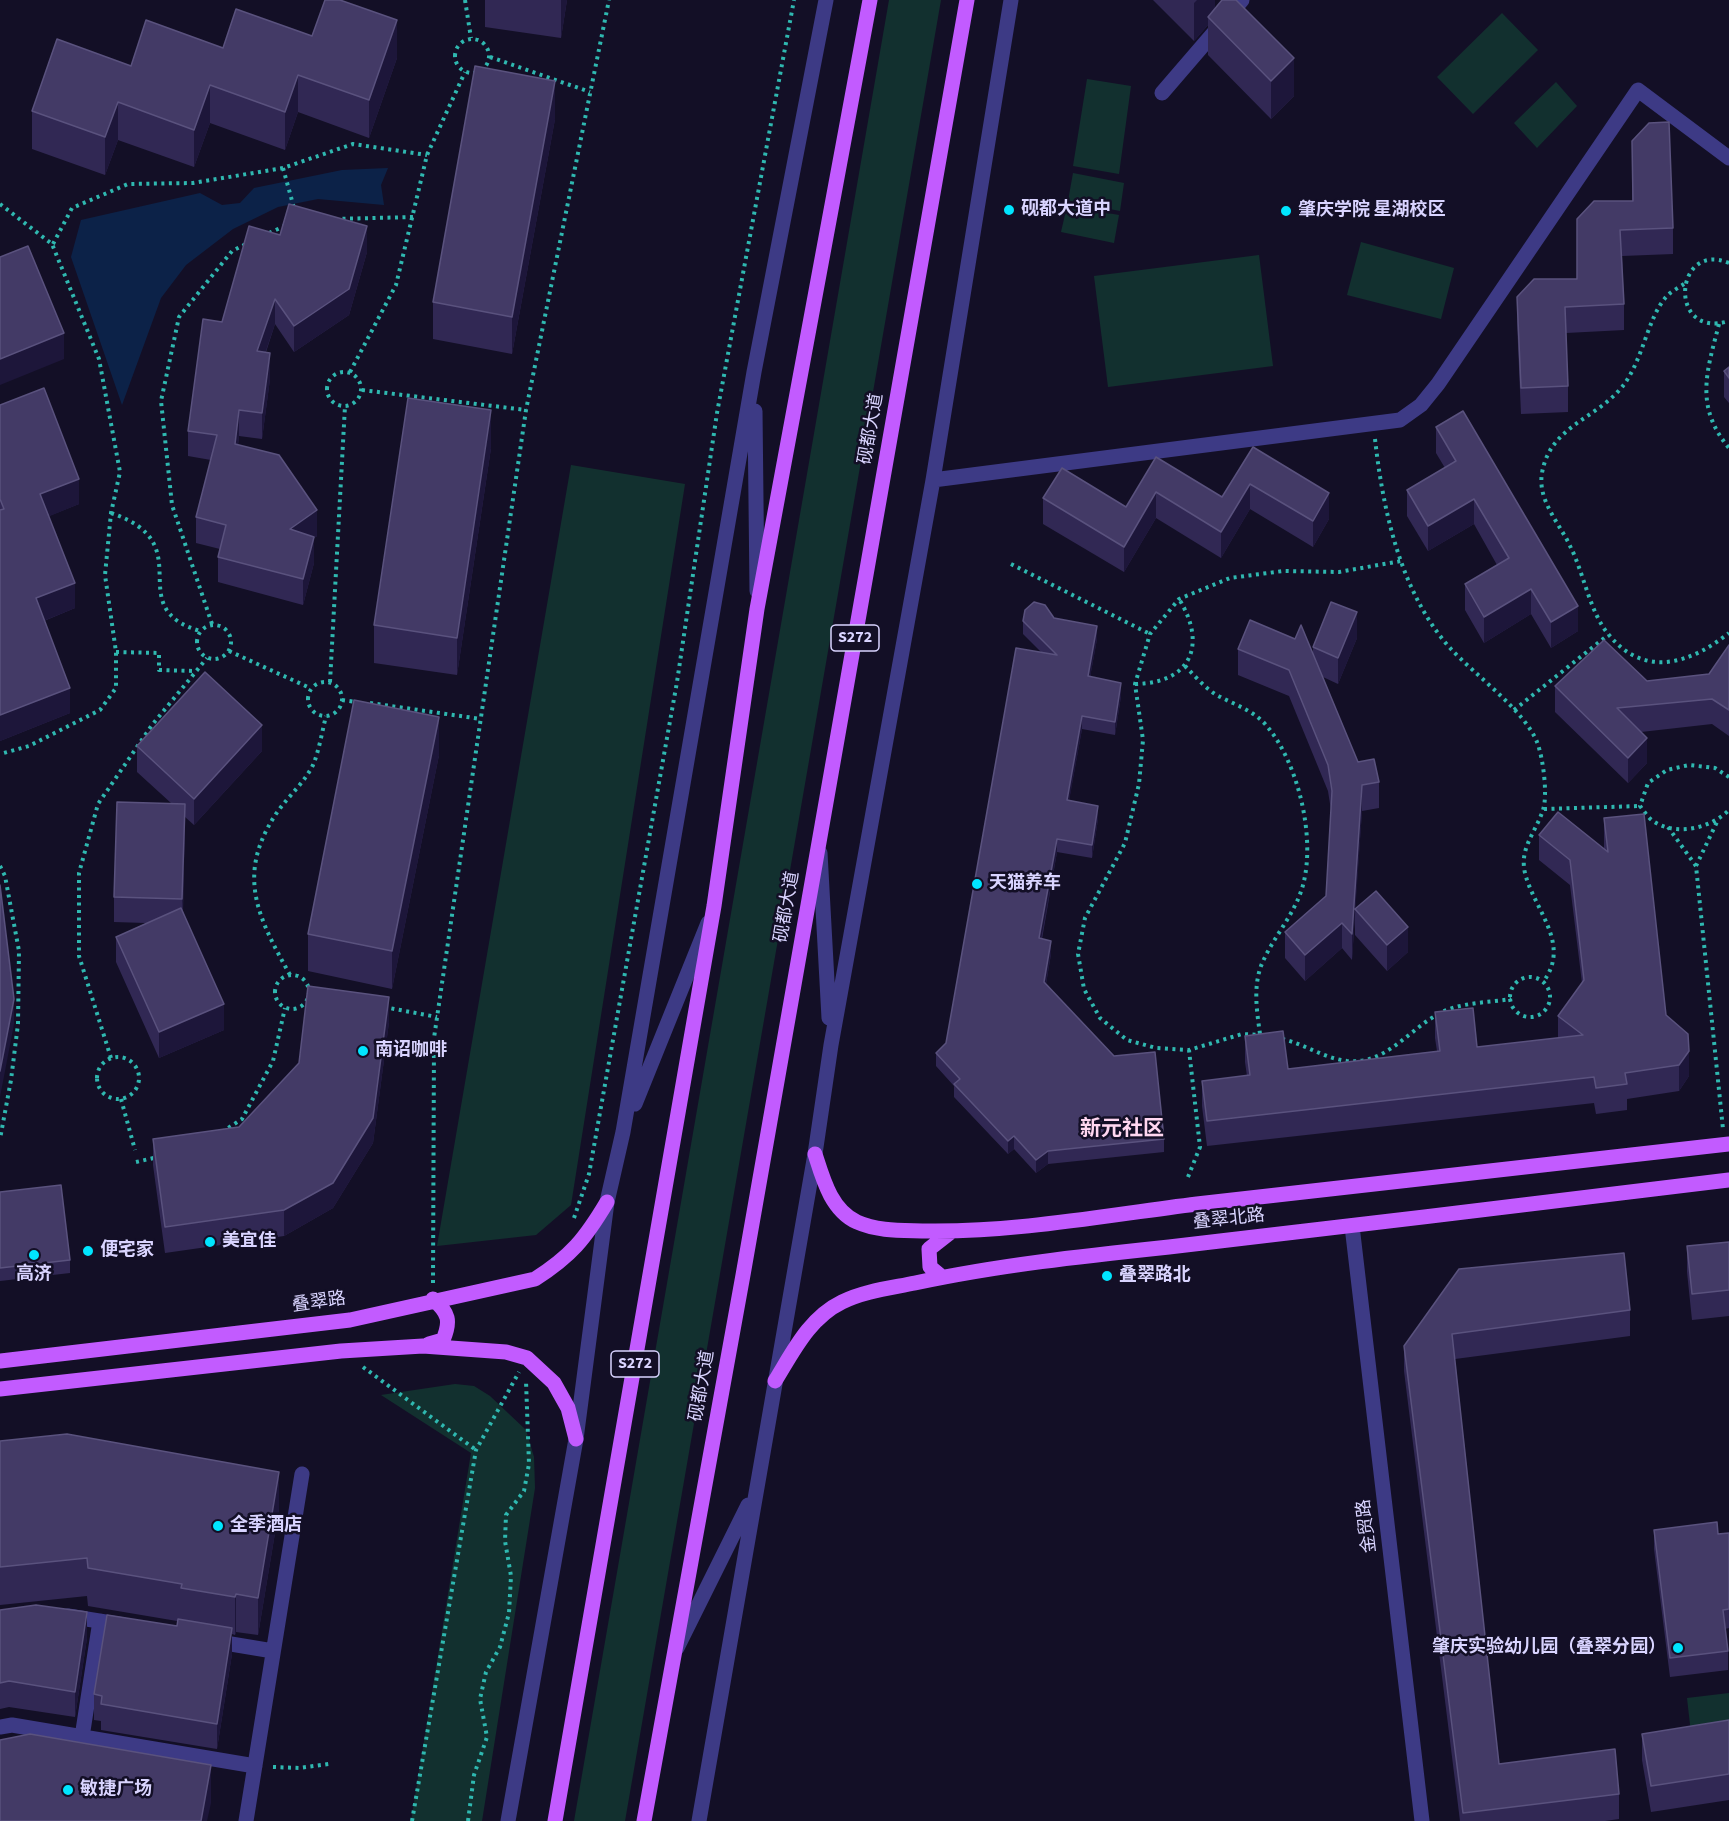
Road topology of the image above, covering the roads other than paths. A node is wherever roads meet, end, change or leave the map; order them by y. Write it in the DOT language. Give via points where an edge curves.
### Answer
graph roads {
  1 [pos="826,0"];
  2 [pos="870,0"];
  3 [pos="967,0"];
  4 [pos="1011,0"];
  5 [pos="1242,0"];
  6 [pos="1162,93"];
  7 [pos="1729,158"];
  8 [pos="754,372"];
  9 [pos="933,480"];
  10 [pos="757,609"];
  11 [pos="820,841"];
  12 [pos="714,906"];
  13 [pos="831,1045"];
  14 [pos="623,1132"];
  15 [pos="1727,1144"];
  16 [pos="815,1154"];
  17 [pos="1729,1180"];
  18 [pos="607,1202"];
  19 [pos="1352,1226"];
  20 [pos="952,1231"];
  21 [pos="942,1277"];
  22 [pos="433,1299"];
  23 [pos="423,1346"];
  24 [pos="0,1361"];
  25 [pos="775,1382"];
  26 [pos="0,1389"];
  27 [pos="576,1439"];
  28 [pos="302,1474"];
  29 [pos="755,1489"];
  30 [pos="56,1614"];
  31 [pos="100,1621"];
  32 [pos="134,1627"];
  33 [pos="192,1637"];
  34 [pos="273,1651"];
  35 [pos="673,1656"];
  36 [pos="0,1727"];
  37 [pos="82,1737"];
  38 [pos="255,1766"];
  39 [pos="246,1821"];
  40 [pos="508,1821"];
  41 [pos="555,1821"];
  42 [pos="644,1821"];
  43 [pos="699,1821"];
  44 [pos="1422,1821"];
  1 -- 8 [label="street"];
  2 -- 10 [label="main road, S272"];
  3 -- 11 [label="main road, 砚都大道 / S272"];
  4 -- 9 [label="street"];
  5 -- 6 [label="street"];
  7 -- 9 [label="street" via="1638,90 1427,398 1400,420"];
  8 -- 10 [label="street"];
  8 -- 14 [label="street"];
  9 -- 13 [label="street"];
  10 -- 12 [label="main road, S272"];
  11 -- 13 [label="street"];
  11 -- 35 [label="main road, 砚都大道 / S272"];
  12 -- 14 [label="street"];
  12 -- 41 [label="main road, S272"];
  13 -- 16 [label="street"];
  14 -- 18 [label="street"];
  15 -- 20 [label="main road, 叠翠北路" via="1194,1205 1060,1225"];
  16 -- 20 [label="main road, 叠翠北路" via="825,1187 854,1221 895,1230"];
  16 -- 25 [label="street"];
  17 -- 19 [label="main road, 叠翠北路"];
  18 -- 22 [label="main road, 叠翠路" via="587,1236 560,1263 535,1279"];
  18 -- 27 [label="street"];
  19 -- 21 [label="main road, 叠翠北路" via="1058,1259"];
  19 -- 44 [label="street, 金贸路"];
  20 -- 21 [label="main road" via="929,1249 930,1267"];
  21 -- 25 [label="main road, 叠翠北路" via="842,1302 816,1320 800,1339"];
  22 -- 23 [label="main road" via="447,1311 449,1326 443,1340"];
  22 -- 24 [label="main road, 叠翠路" via="350,1320"];
  23 -- 26 [label="main road" via="341,1351"];
  23 -- 27 [label="main road" via="506,1352 526,1358 554,1383 568,1408"];
  25 -- 29 [label="street"];
  27 -- 40 [label="street"];
  28 -- 34 [label="street"];
  29 -- 35 [label="street"];
  29 -- 43 [label="street"];
  30 -- 31 [label="street"];
  31 -- 32 [label="street"];
  31 -- 37 [label="street"];
  33 -- 34 [label="street"];
  34 -- 38 [label="street"];
  35 -- 42 [label="main road, 砚都大道 / S272"];
  36 -- 37 [label="street" via="12,1725"];
  37 -- 38 [label="street"];
  38 -- 39 [label="street"];
}
